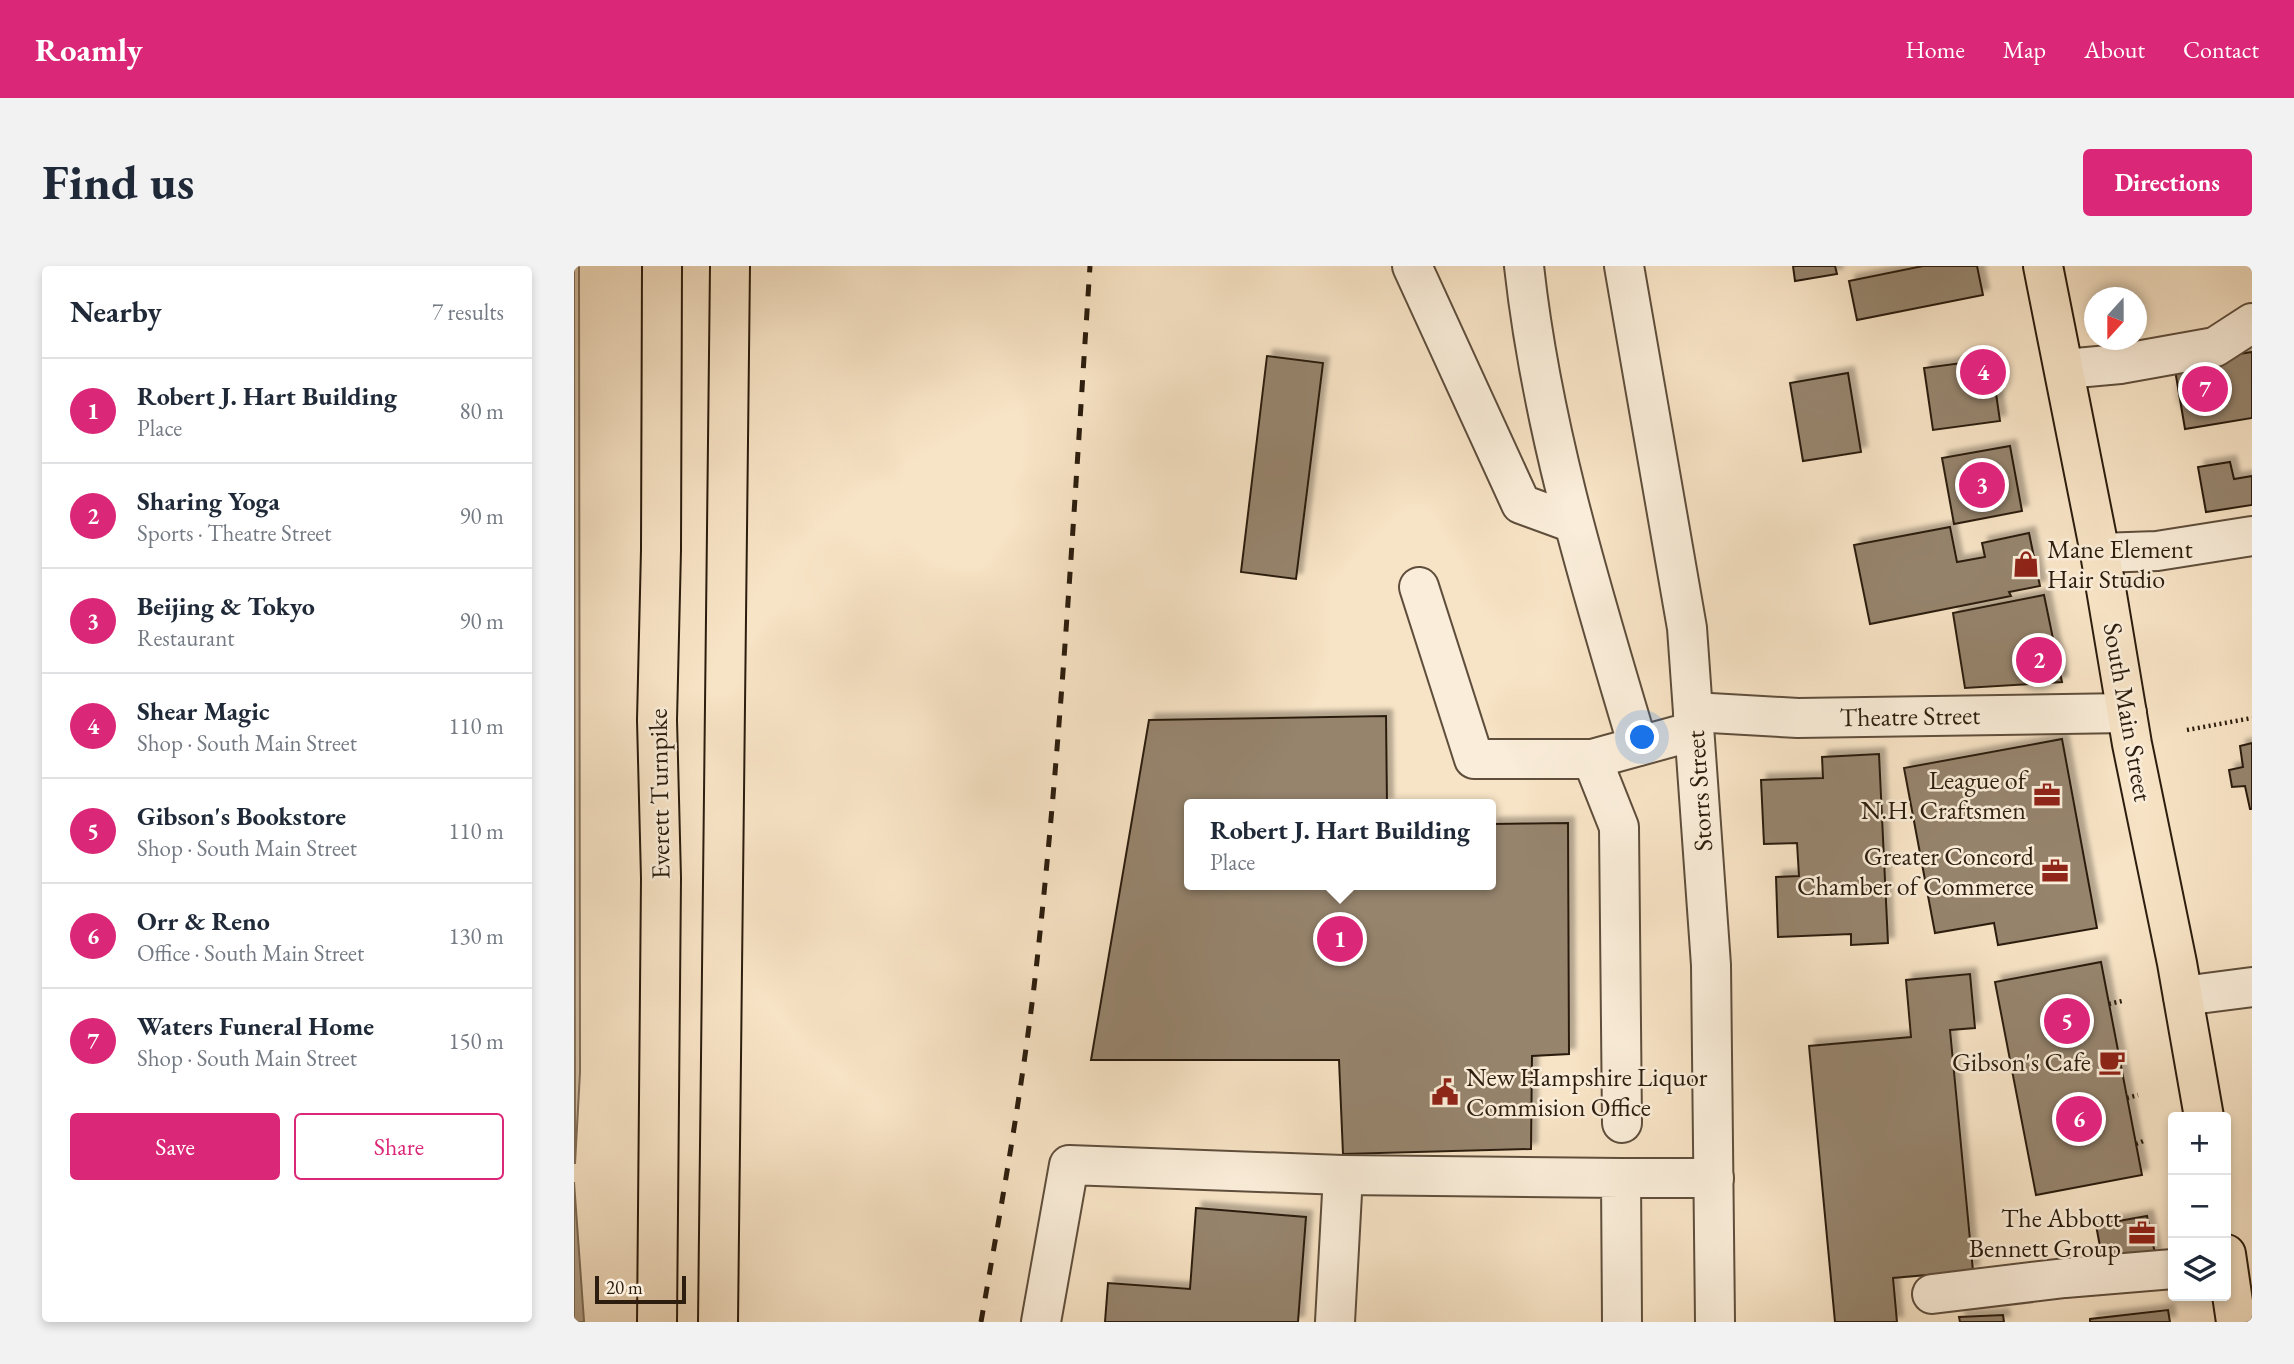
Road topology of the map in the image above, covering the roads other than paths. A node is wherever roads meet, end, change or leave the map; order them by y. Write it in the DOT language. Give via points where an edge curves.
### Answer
graph roads {
  1 [pos="662,266"];
  2 [pos="730,266"];
  3 [pos="1412,266"];
  4 [pos="1524,266"];
  5 [pos="1624,266"];
  6 [pos="2043,266"];
  7 [pos="2252,323"];
  8 [pos="2065,369"];
  9 [pos="1573,523"];
  10 [pos="2252,536"];
  11 [pos="2100,553"];
  12 [pos="1419,587"];
  13 [pos="2127,713"];
  14 [pos="1693,721"];
  15 [pos="1638,746"];
  16 [pos="1592,759"];
  17 [pos="2252,987"];
  18 [pos="2183,996"];
  19 [pos="2203,1112"];
  20 [pos="1622,1123"];
  21 [pos="1343,1175"];
  22 [pos="1621,1178"];
  23 [pos="1714,1178"];
  24 [pos="2168,1269"];
  25 [pos="2231,1292"];
  26 [pos="1933,1294"];
  27 [pos="657,1322"];
  28 [pos="718,1322"];
  29 [pos="1041,1322"];
  30 [pos="1335,1322"];
  31 [pos="1622,1322"];
  32 [pos="1715,1322"];
  33 [pos="2236,1322"];
  1 -- 27 [label="main road, Everett Turnpike"];
  2 -- 28 [label="main road"];
  3 -- 9 [label="street" via="1521,504"];
  4 -- 9 [label="street"];
  5 -- 14 [label="street, Storrs Street" via="1687,628"];
  6 -- 8 [label="main road, South Main Street"];
  7 -- 8 [label="street" via="2216,347"];
  8 -- 11 [label="main road, South Main Street"];
  9 -- 15 [label="street"];
  10 -- 11 [label="street" via="2157,551"];
  11 -- 13 [label="main road, South Main Street"];
  12 -- 16 [label="street, Theatre Street" via="1474,759"];
  13 -- 14 [label="street, Theatre Street"];
  13 -- 18 [label="main road, South Main Street"];
  14 -- 15 [label="street, Theatre Street"];
  14 -- 23 [label="street, Storrs Street" via="1711,965"];
  15 -- 16 [label="street, Theatre Street"];
  16 -- 20 [label="street" via="1619,827"];
  17 -- 18 [label="street"];
  18 -- 19 [label="main road, South Main Street"];
  21 -- 22 [label="street"];
  21 -- 29 [label="street" via="1069,1165"];
  21 -- 30 [label="street"];
  22 -- 23 [label="street"];
  22 -- 31 [label="street"];
  23 -- 32 [label="street, Storrs Street"];
  24 -- 26 [label="street"];
  25 -- 33 [label="main road"];
}
